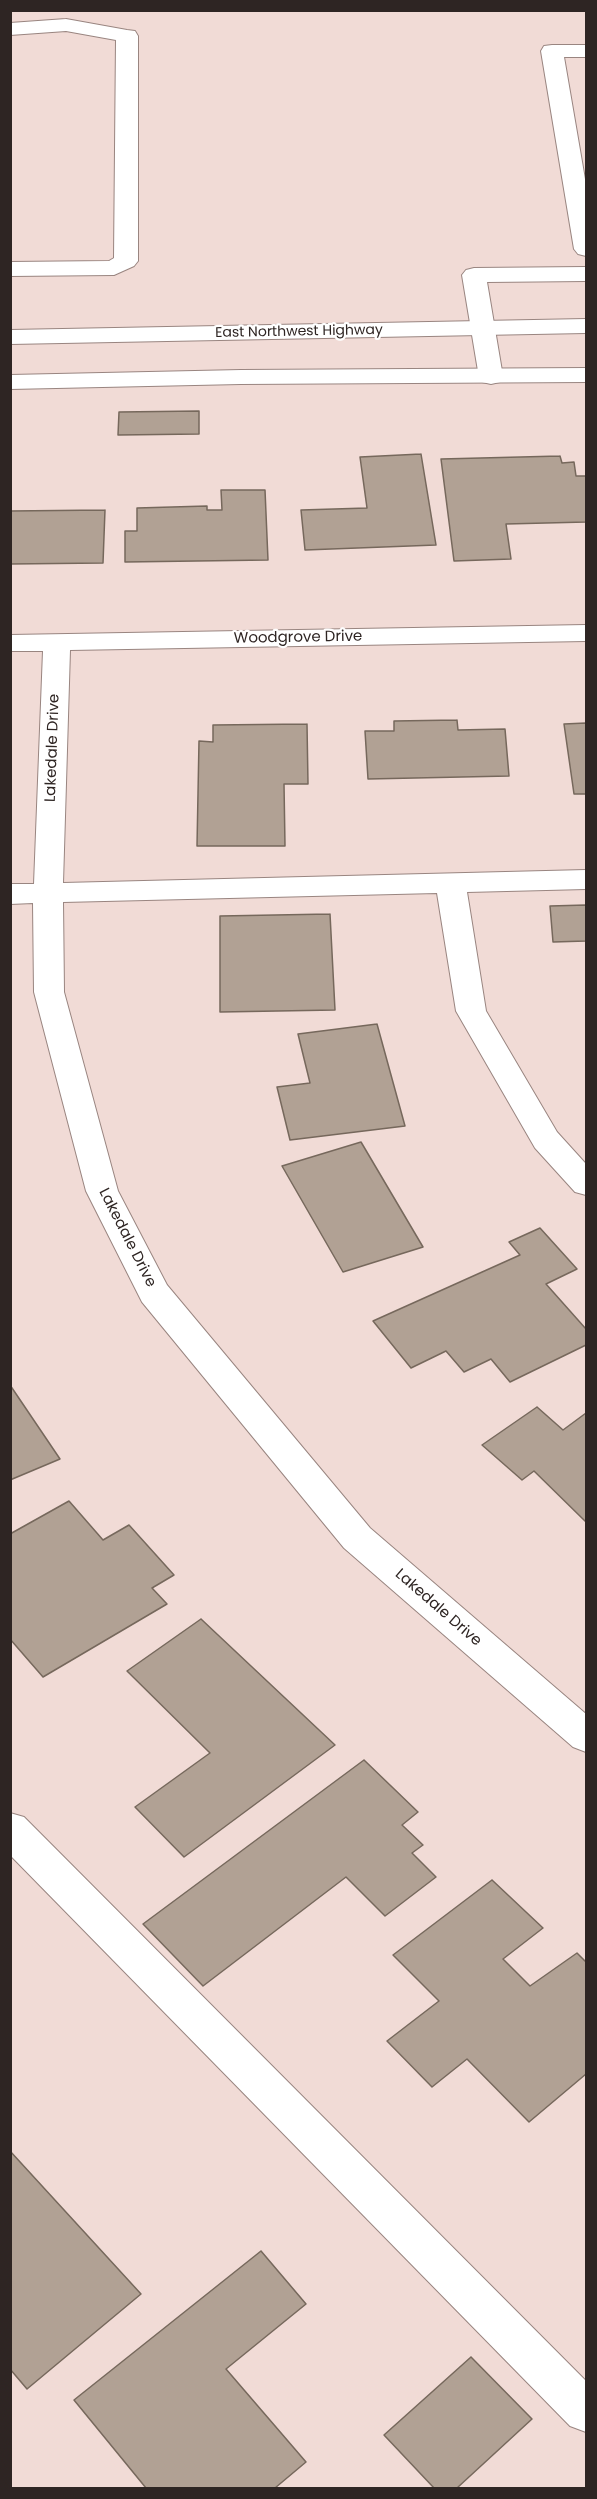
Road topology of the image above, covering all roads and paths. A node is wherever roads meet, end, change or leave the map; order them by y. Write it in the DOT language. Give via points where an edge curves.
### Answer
graph roads {
  1 [pos="10,28"];
  2 [pos="586,51"];
  3 [pos="586,249"];
  4 [pos="10,269"];
  5 [pos="586,274"];
  6 [pos="586,326"];
  7 [pos="482,329"];
  8 [pos="10,337"];
  9 [pos="586,375"];
  10 [pos="491,377"];
  11 [pos="10,382"];
  12 [pos="586,633"];
  13 [pos="57,642"];
  14 [pos="10,643"];
  15 [pos="586,879"];
  16 [pos="450,881"];
  17 [pos="48,892"];
  18 [pos="10,894"];
  19 [pos="586,1184"];
  20 [pos="586,1736"];
  21 [pos="10,1829"];
  22 [pos="586,2411"];
  1 -- 4 [label="street" via="66,25 127,36 126,261 114,268"];
  2 -- 3 [label="street" via="552,51"];
  5 -- 7 [label="street" via="474,275"];
  6 -- 7 [label="street, East Northwest Highway"];
  7 -- 8 [label="street, East Northwest Highway"];
  7 -- 10 [label="street"];
  9 -- 10 [label="street"];
  10 -- 11 [label="street"];
  12 -- 13 [label="street, Woodgrove Drive"];
  13 -- 14 [label="street, Woodgrove Drive"];
  13 -- 17 [label="street, Lakedale Drive"];
  15 -- 16 [label="street"];
  16 -- 17 [label="street"];
  16 -- 19 [label="street" via="471,1011 546,1140"];
  17 -- 18 [label="street"];
  17 -- 20 [label="street, Lakedale Drive" via="49,992 102,1191 154,1293 357,1538"];
  21 -- 22 [label="street"];
}
